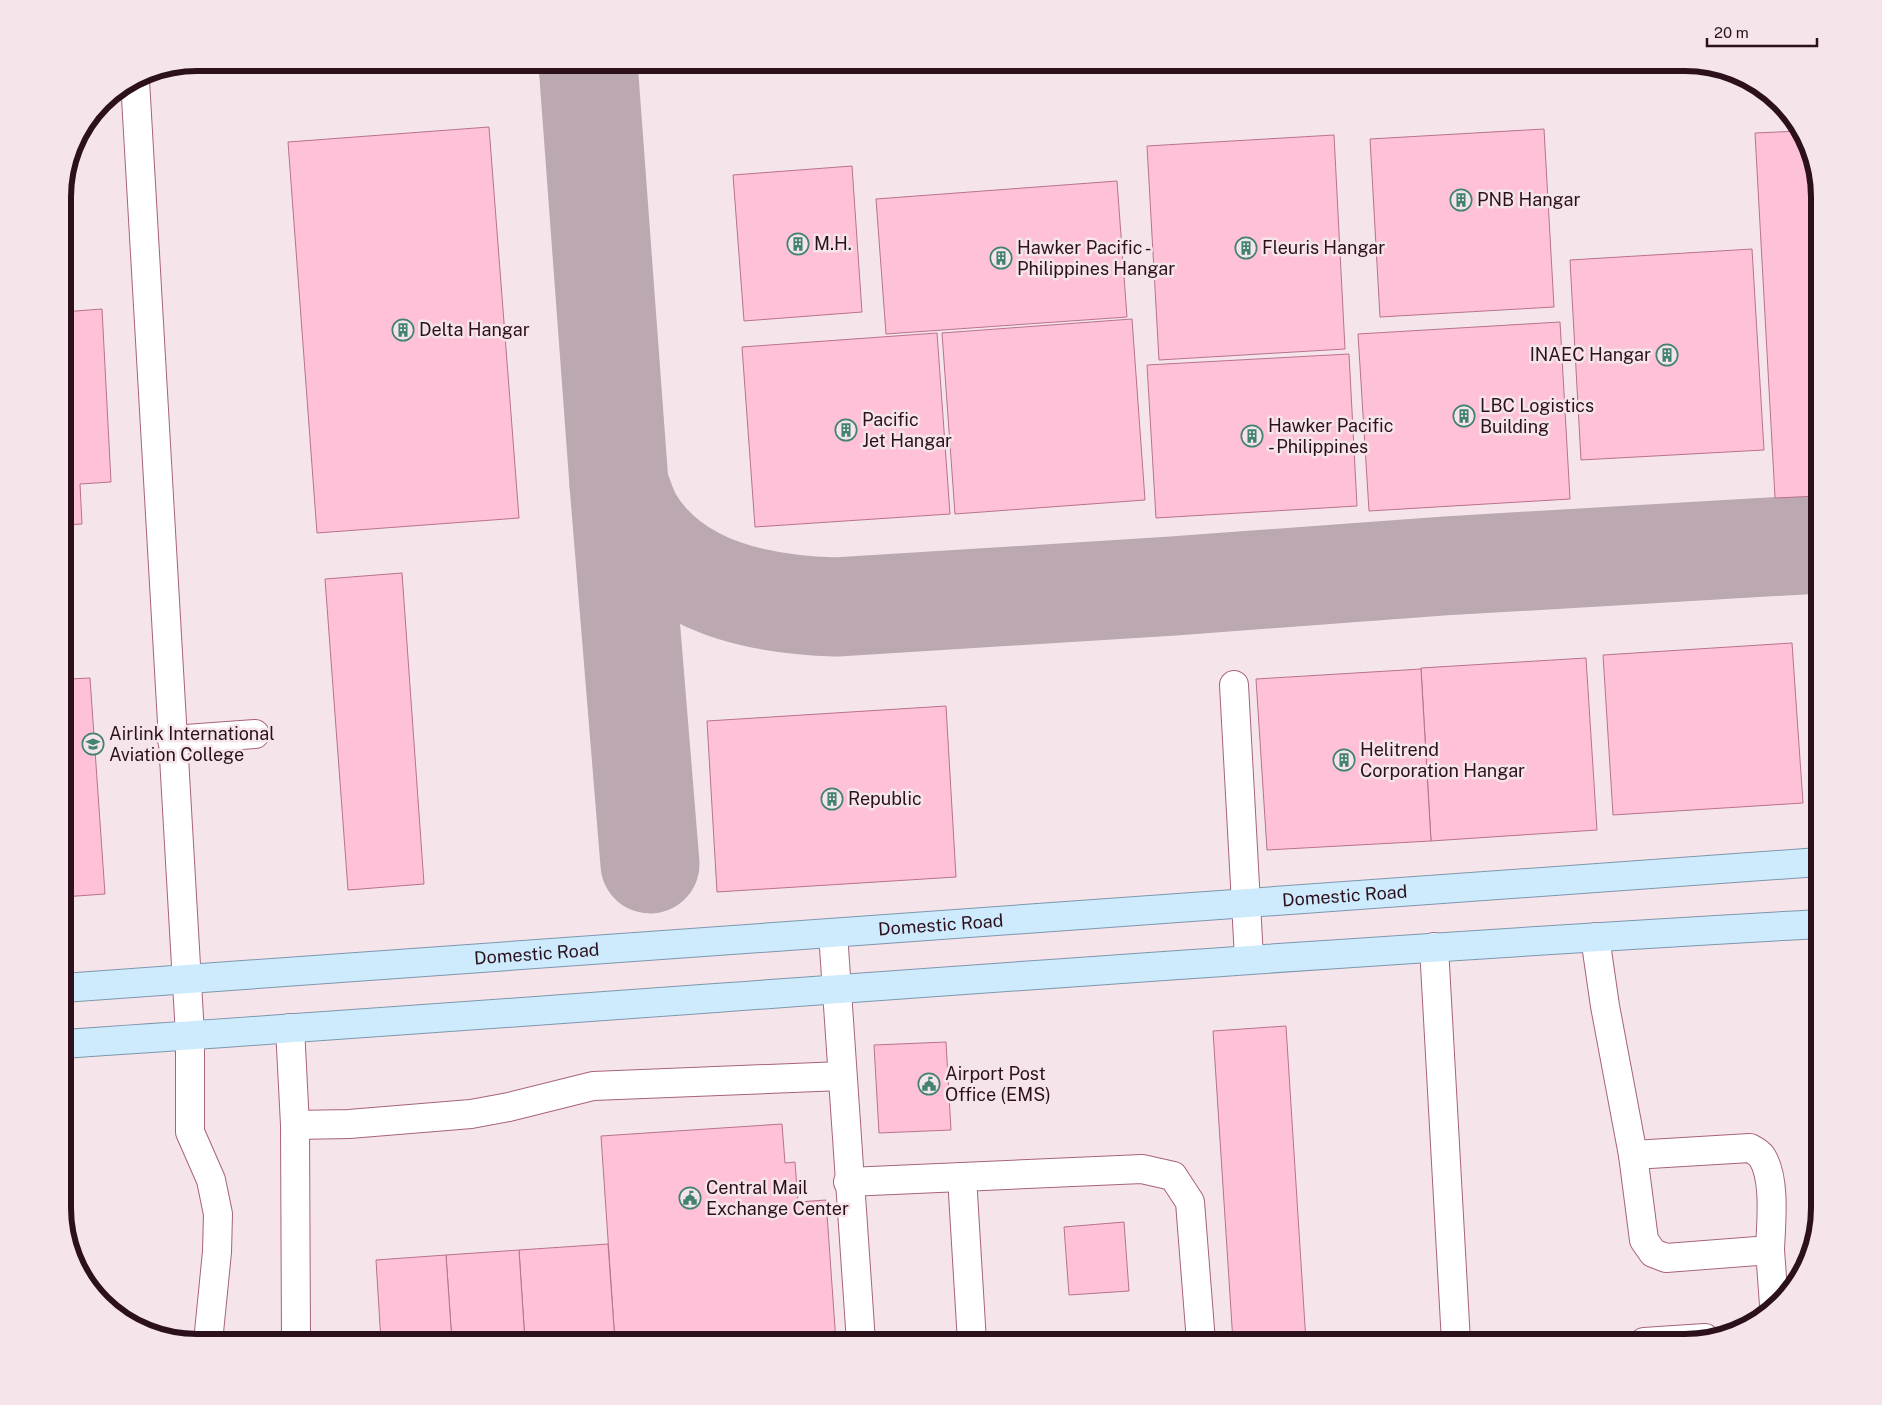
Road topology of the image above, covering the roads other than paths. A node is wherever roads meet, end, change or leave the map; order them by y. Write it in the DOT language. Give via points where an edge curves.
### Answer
graph roads {
  1 [pos="135,88"];
  2 [pos="1234,685"];
  3 [pos="255,734"];
  4 [pos="172,740"];
  5 [pos="1811,863"];
  6 [pos="1247,904"];
  7 [pos="1811,925"];
  8 [pos="833,933"];
  9 [pos="1596,937"];
  10 [pos="1434,947"];
  11 [pos="1249,958"];
  12 [pos="186,980"];
  13 [pos="72,987"];
  14 [pos="837,990"];
  15 [pos="290,1028"];
  16 [pos="190,1035"];
  17 [pos="72,1043"];
  18 [pos="842,1076"];
  19 [pos="295,1125"];
  20 [pos="1634,1156"];
  21 [pos="962,1176"];
  22 [pos="848,1182"];
  23 [pos="1770,1250"];
  24 [pos="1773,1297"];
  25 [pos="209,1334"];
  26 [pos="296,1334"];
  27 [pos="860,1334"];
  28 [pos="972,1334"];
  29 [pos="1200,1334"];
  30 [pos="1456,1334"];
  1 -- 4 [label="lane"];
  2 -- 6 [label="lane"];
  3 -- 4 [label="lane"];
  4 -- 12 [label="lane"];
  5 -- 6 [label="main road, Domestic Road"];
  6 -- 8 [label="main road, Domestic Road"];
  6 -- 11 [label="lane"];
  7 -- 9 [label="main road"];
  8 -- 12 [label="main road, Domestic Road"];
  8 -- 14 [label="lane"];
  9 -- 10 [label="main road"];
  9 -- 20 [label="lane" via="1604,1006"];
  10 -- 11 [label="main road"];
  10 -- 30 [label="lane"];
  11 -- 14 [label="main road"];
  12 -- 13 [label="main road, Domestic Road"];
  12 -- 16 [label="lane"];
  14 -- 15 [label="main road"];
  14 -- 18 [label="lane"];
  15 -- 16 [label="main road"];
  15 -- 19 [label="lane"];
  16 -- 17 [label="main road"];
  16 -- 25 [label="lane" via="190,1132 211,1180 218,1214"];
  18 -- 19 [label="lane" via="594,1086 471,1114"];
  18 -- 22 [label="lane"];
  19 -- 26 [label="lane"];
  20 -- 23 [label="lane" via="1644,1240 1653,1253 1666,1258"];
  20 -- 23 [label="lane" via="1750,1148 1762,1156 1768,1174 1771,1208"];
  21 -- 22 [label="lane"];
  21 -- 28 [label="lane"];
  21 -- 29 [label="lane" via="1142,1169 1173,1176 1190,1202"];
  22 -- 27 [label="lane"];
  23 -- 24 [label="lane"];
}
